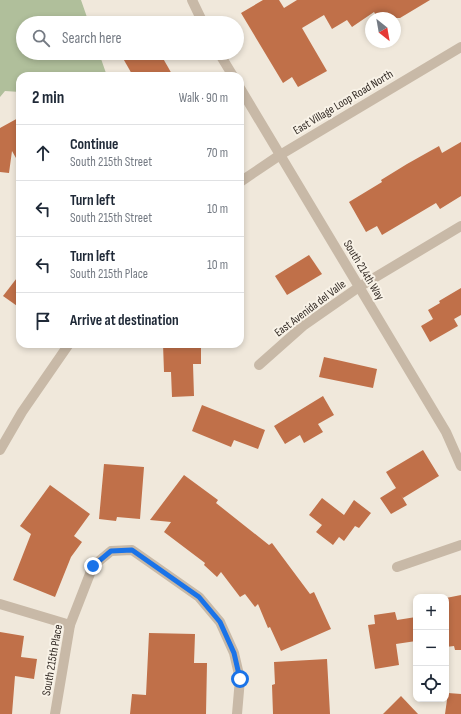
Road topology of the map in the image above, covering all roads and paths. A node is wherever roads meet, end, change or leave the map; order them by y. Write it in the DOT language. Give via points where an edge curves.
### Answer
graph roads {
  1 [pos="192,0"];
  2 [pos="200,16"];
  3 [pos="461,48"];
  4 [pos="223,60"];
  5 [pos="230,72"];
  6 [pos="244,95"];
  7 [pos="280,155"];
  8 [pos="244,179"];
  9 [pos="461,226"];
  10 [pos="359,287"];
  11 [pos="66,348"];
  12 [pos="259,365"];
  13 [pos="0,450"];
  14 [pos="461,466"];
  15 [pos="461,544"];
  16 [pos="397,567"];
  17 [pos="0,604"];
  18 [pos="70,625"];
  19 [pos="55,714"];
  20 [pos="237,714"];
  1 -- 2 [label="street"];
  3 -- 7 [label="street, East Village Loop Road North"];
  4 -- 5 [label="street"];
  6 -- 7 [label="street, South 214th Way"];
  7 -- 8 [label="street, East Village Loop Road North"];
  7 -- 10 [label="street, South 214th Way"];
  9 -- 10 [label="street, East Avenida del Valle"];
  10 -- 12 [label="street, East Avenida del Valle" via="303,326"];
  10 -- 14 [label="street, South 214th Way" via="446,432"];
  11 -- 13 [label="street" via="22,412"];
  15 -- 16 [label="street"];
  17 -- 18 [label="street"];
  18 -- 19 [label="street, South 215th Place"];
  18 -- 20 [label="street, South 215th Place" via="93,566 111,551 132,550 199,597 220,622 234,653 240,679"];
}
